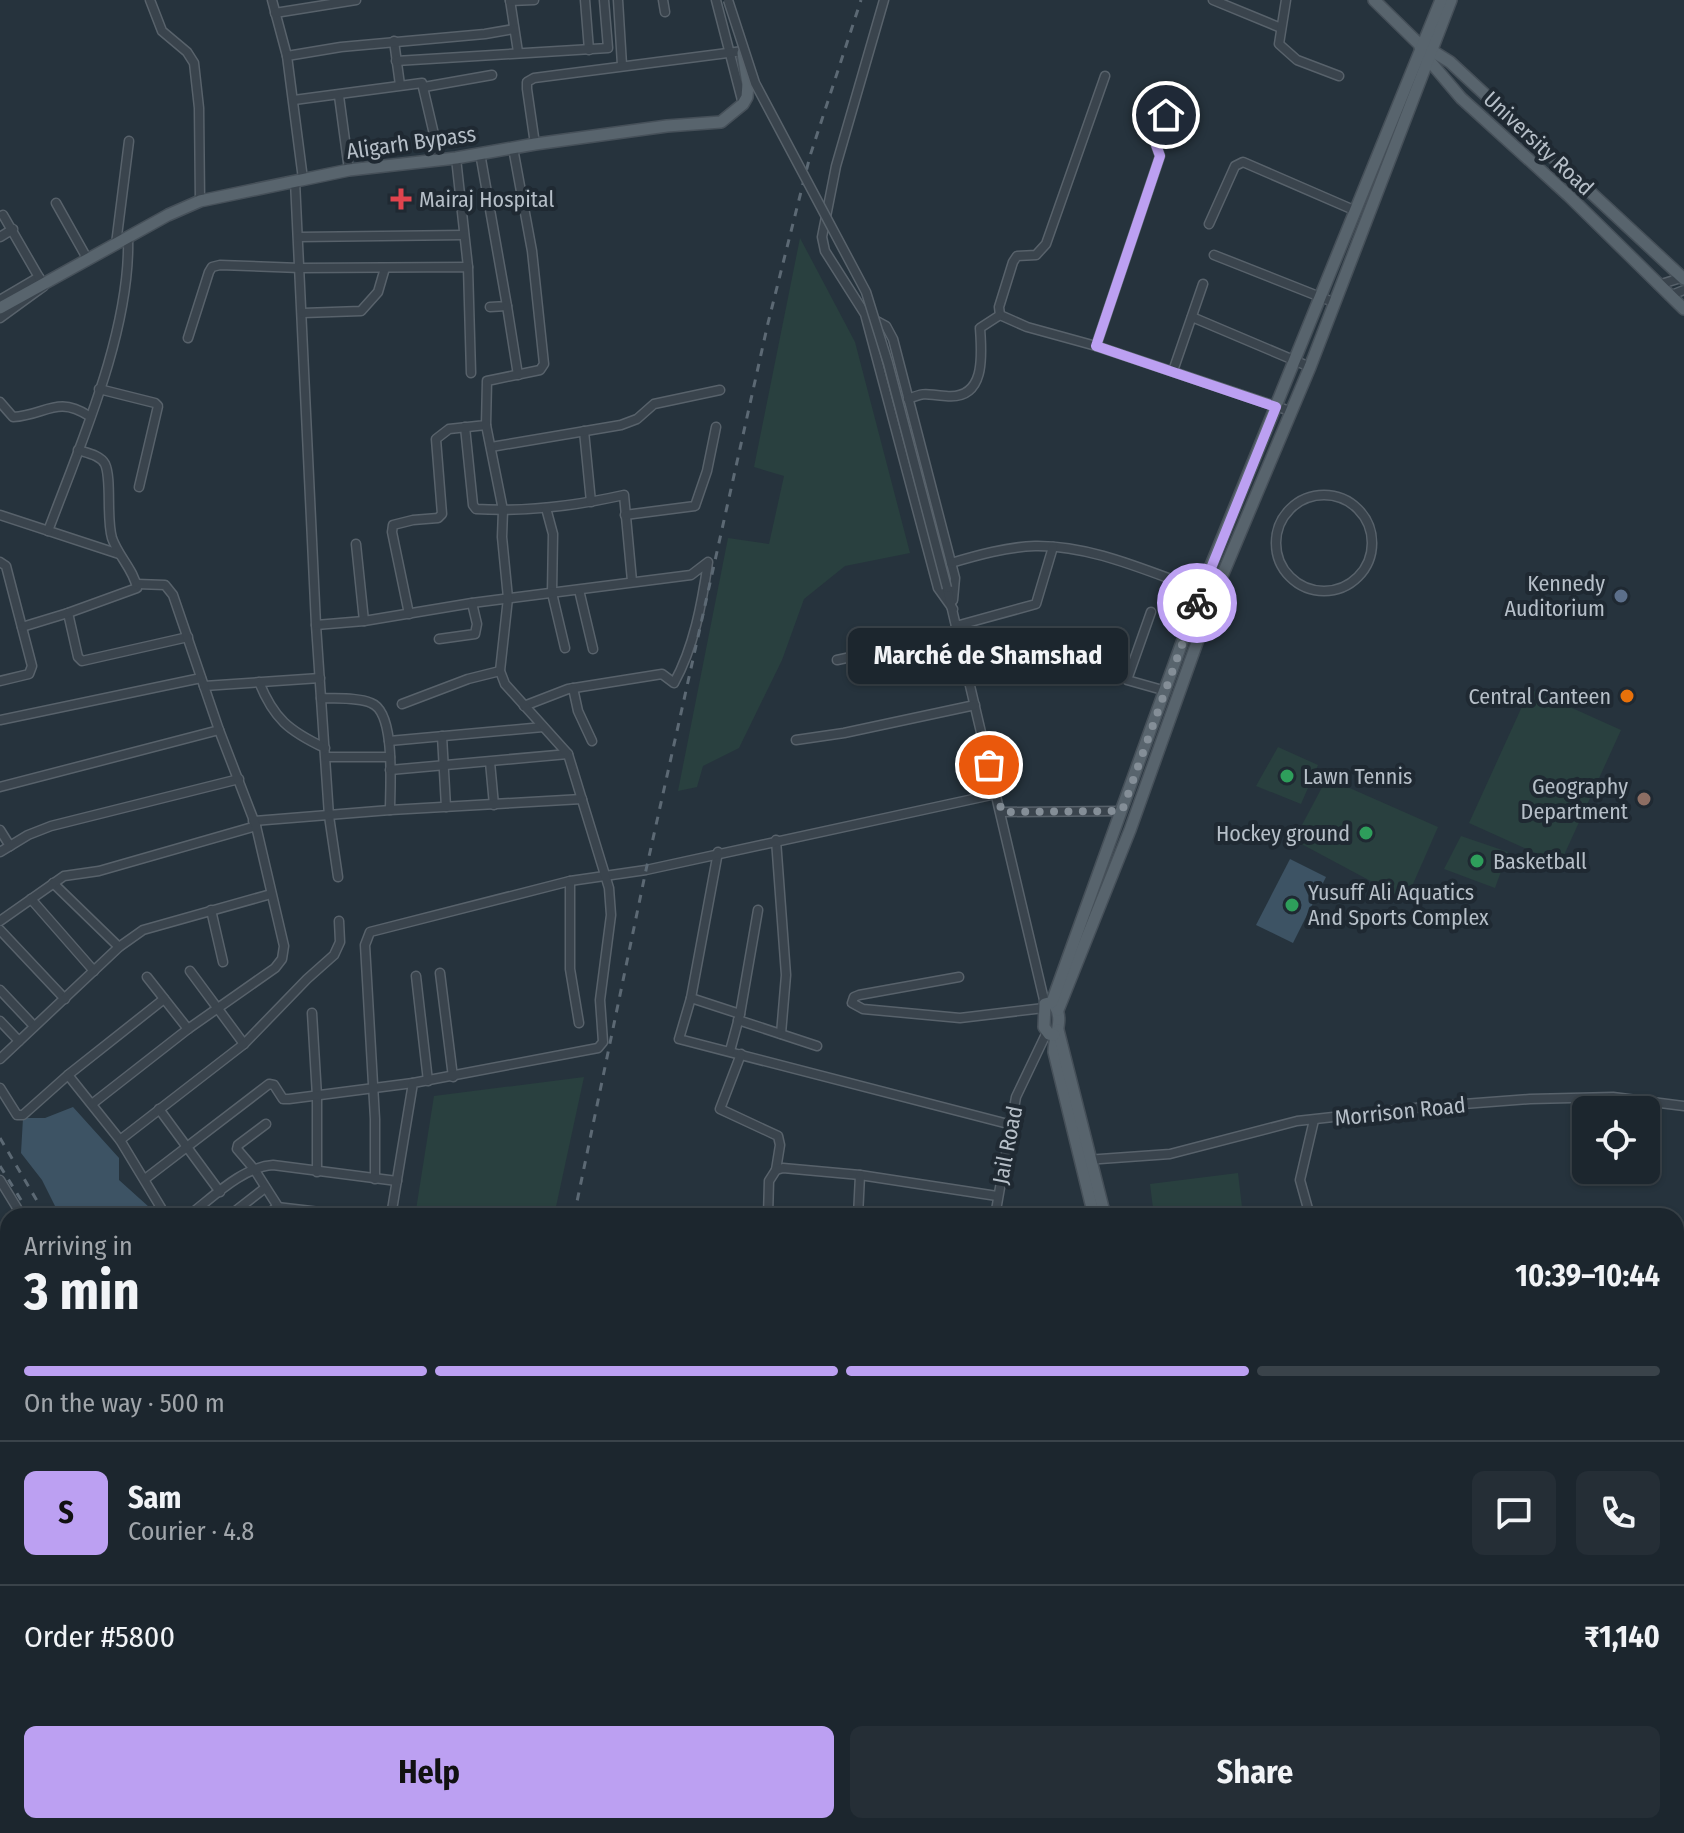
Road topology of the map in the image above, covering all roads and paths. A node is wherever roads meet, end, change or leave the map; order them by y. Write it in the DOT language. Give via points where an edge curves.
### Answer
graph roads {
  1 [pos="150,0"];
  2 [pos="272,0"];
  3 [pos="356,0"];
  4 [pos="534,0"];
  5 [pos="585,0"];
  6 [pos="604,0"];
  7 [pos="618,0"];
  8 [pos="663,0"];
  9 [pos="716,0"];
  10 [pos="730,0"];
  11 [pos="884,0"];
  12 [pos="1213,0"];
  13 [pos="1286,0"];
  14 [pos="1374,0"];
  15 [pos="1441,0"];
  16 [pos="1451,0"];
  17 [pos="510,1"];
  18 [pos="665,12"];
  19 [pos="275,13"];
  20 [pos="1281,28"];
  21 [pos="514,29"];
  22 [pos="394,41"];
  23 [pos="589,50"];
  24 [pos="1425,50"];
  25 [pos="518,52"];
  26 [pos="737,53"];
  27 [pos="287,56"];
  28 [pos="396,61"];
  29 [pos="622,65"];
  30 [pos="492,75"];
  31 [pos="1105,76"];
  32 [pos="1339,76"];
  33 [pos="400,85"];
  34 [pos="424,87"];
  35 [pos="339,96"];
  36 [pos="1173,98"];
  37 [pos="294,100"];
  38 [pos="129,141"];
  39 [pos="535,144"];
  40 [pos="513,148"];
  41 [pos="480,153"];
  42 [pos="456,158"];
  43 [pos="440,160"];
  44 [pos="349,170"];
  45 [pos="299,180"];
  46 [pos="200,201"];
  47 [pos="56,203"];
  48 [pos="1356,211"];
  49 [pos="3,215"];
  50 [pos="1209,224"];
  51 [pos="13,229"];
  52 [pos="464,235"];
  53 [pos="0,237"];
  54 [pos="128,237"];
  55 [pos="299,237"];
  56 [pos="116,244"];
  57 [pos="1214,255"];
  58 [pos="88,260"];
  59 [pos="468,267"];
  60 [pos="300,268"];
  61 [pos="385,268"];
  62 [pos="1683,278"];
  63 [pos="42,282"];
  64 [pos="1203,284"];
  65 [pos="1658,285"];
  66 [pos="1684,290"];
  67 [pos="1669,296"];
  68 [pos="1319,297"];
  69 [pos="1333,302"];
  70 [pos="3,304"];
  71 [pos="507,306"];
  72 [pos="490,307"];
  73 [pos="1684,309"];
  74 [pos="303,313"];
  75 [pos="865,314"];
  76 [pos="1000,315"];
  77 [pos="1192,317"];
  78 [pos="0,318"];
  79 [pos="188,338"];
  80 [pos="1096,346"];
  81 [pos="1294,358"];
  82 [pos="1310,367"];
  83 [pos="1173,371"];
  84 [pos="471,373"];
  85 [pos="518,375"];
  86 [pos="99,389"];
  87 [pos="720,390"];
  88 [pos="908,399"];
  89 [pos="1276,407"];
  90 [pos="2,409"];
  91 [pos="1290,411"];
  92 [pos="89,416"];
  93 [pos="486,425"];
  94 [pos="465,427"];
  95 [pos="716,427"];
  96 [pos="584,431"];
  97 [pos="491,447"];
  98 [pos="78,450"];
  99 [pos="139,487"];
  100 [pos="591,502"];
  101 [pos="546,508"];
  102 [pos="503,510"];
  103 [pos="0,515"];
  104 [pos="625,515"];
  105 [pos="48,531"];
  106 [pos="356,544"];
  107 [pos="1053,547"];
  108 [pos="119,554"];
  109 [pos="0,562"];
  110 [pos="951,563"];
  111 [pos="632,581"];
  112 [pos="1350,582"];
  113 [pos="137,584"];
  114 [pos="579,590"];
  115 [pos="1201,590"];
  116 [pos="552,593"];
  117 [pos="508,598"];
  118 [pos="472,603"];
  119 [pos="953,609"];
  120 [pos="1151,612"];
  121 [pos="68,613"];
  122 [pos="409,614"];
  123 [pos="364,621"];
  124 [pos="316,625"];
  125 [pos="22,627"];
  126 [pos="957,630"];
  127 [pos="188,637"];
  128 [pos="439,639"];
  129 [pos="565,648"];
  130 [pos="593,649"];
  131 [pos="837,660"];
  132 [pos="500,671"];
  133 [pos="320,678"];
  134 [pos="0,681"];
  135 [pos="202,682"];
  136 [pos="259,682"];
  137 [pos="573,688"];
  138 [pos="1166,691"];
  139 [pos="321,698"];
  140 [pos="402,704"];
  141 [pos="975,705"];
  142 [pos="524,706"];
  143 [pos="0,720"];
  144 [pos="543,727"];
  145 [pos="219,730"];
  146 [pos="442,736"];
  147 [pos="796,740"];
  148 [pos="389,741"];
  149 [pos="592,741"];
  150 [pos="325,752"];
  151 [pos="568,754"];
  152 [pos="390,757"];
  153 [pos="490,762"];
  154 [pos="441,766"];
  155 [pos="390,770"];
  156 [pos="239,779"];
  157 [pos="0,787"];
  158 [pos="996,794"];
  159 [pos="582,799"];
  160 [pos="494,805"];
  161 [pos="446,807"];
  162 [pos="390,810"];
  163 [pos="1122,811"];
  164 [pos="1002,812"];
  165 [pos="329,816"];
  166 [pos="254,824"];
  167 [pos="0,830"];
  168 [pos="776,840"];
  169 [pos="10,846"];
  170 [pos="0,852"];
  171 [pos="718,852"];
  172 [pos="603,875"];
  173 [pos="338,877"];
  174 [pos="570,881"];
  175 [pos="53,883"];
  176 [pos="271,894"];
  177 [pos="31,899"];
  178 [pos="211,910"];
  179 [pos="758,910"];
  180 [pos="0,921"];
  181 [pos="339,921"];
  182 [pos="0,930"];
  183 [pos="119,947"];
  184 [pos="223,962"];
  185 [pos="94,971"];
  186 [pos="190,971"];
  187 [pos="440,973"];
  188 [pos="416,976"];
  189 [pos="147,977"];
  190 [pos="959,977"];
  191 [pos="0,990"];
  192 [pos="691,998"];
  193 [pos="65,999"];
  194 [pos="164,999"];
  195 [pos="1050,1006"];
  196 [pos="217,1008"];
  197 [pos="312,1013"];
  198 [pos="739,1017"];
  199 [pos="0,1021"];
  200 [pos="579,1023"];
  201 [pos="34,1026"];
  202 [pos="188,1029"];
  203 [pos="1053,1031"];
  204 [pos="781,1034"];
  205 [pos="19,1041"];
  206 [pos="244,1044"];
  207 [pos="817,1046"];
  208 [pos="730,1051"];
  209 [pos="741,1054"];
  210 [pos="0,1059"];
  211 [pos="68,1075"];
  212 [pos="453,1077"];
  213 [pos="428,1081"];
  214 [pos="413,1083"];
  215 [pos="0,1088"];
  216 [pos="373,1090"];
  217 [pos="317,1096"];
  218 [pos="92,1104"];
  219 [pos="1684,1106"];
  220 [pos="159,1109"];
  221 [pos="1314,1120"];
  222 [pos="266,1124"];
  223 [pos="1012,1125"];
  224 [pos="120,1140"];
  225 [pos="187,1147"];
  226 [pos="1086,1160"];
  227 [pos="254,1169"];
  228 [pos="776,1170"];
  229 [pos="317,1172"];
  230 [pos="860,1175"];
  231 [pos="145,1179"];
  232 [pos="375,1179"];
  233 [pos="0,1180"];
  234 [pos="397,1181"];
  235 [pos="265,1188"];
  236 [pos="220,1192"];
  237 [pos="997,1196"];
  238 [pos="277,1207"];
  239 [pos="17,1208"];
  240 [pos="161,1208"];
  241 [pos="199,1208"];
  242 [pos="239,1208"];
  243 [pos="286,1208"];
  244 [pos="392,1208"];
  245 [pos="768,1208"];
  246 [pos="858,1208"];
  247 [pos="996,1208"];
  248 [pos="1093,1208"];
  249 [pos="1102,1208"];
  250 [pos="1308,1208"];
  1 -- 46 [label="street" via="162,31 194,63"];
  2 -- 19 [label="street"];
  3 -- 19 [label="street"];
  4 -- 17 [label="street"];
  5 -- 23 [label="street"];
  6 -- 23 [label="street" via="608,48"];
  7 -- 29 [label="street"];
  8 -- 18 [label="street"];
  9 -- 26 [label="street"];
  10 -- 26 [label="main road, Aligarh Bypass"];
  10 -- 119 [label="street, bridge" via="755,83 866,292"];
  11 -- 75 [label="street" via="836,166 822,237 825,251"];
  12 -- 20 [label="street"];
  13 -- 20 [label="street"];
  14 -- 24 [label="main road, University Road"];
  15 -- 24 [label="main road"];
  16 -- 24 [label="main road"];
  17 -- 21 [label="street"];
  19 -- 27 [label="street"];
  20 -- 32 [label="street" via="1279,44 1297,60"];
  21 -- 22 [label="street"];
  21 -- 25 [label="street"];
  22 -- 27 [label="street"];
  22 -- 28 [label="street"];
  23 -- 25 [label="street"];
  24 -- 48 [label="main road"];
  24 -- 62 [label="main road" via="1450,62"];
  24 -- 65 [label="main road, University Road" via="1461,98"];
  24 -- 69 [label="main road"];
  25 -- 28 [label="street"];
  26 -- 29 [label="street"];
  26 -- 39 [label="main road, Aligarh Bypass" via="748,84 743,104 721,122"];
  27 -- 37 [label="street"];
  28 -- 33 [label="street"];
  29 -- 39 [label="street" via="527,82"];
  30 -- 34 [label="street"];
  31 -- 76 [label="street" via="1046,244 1036,255 1017,256 1013,262"];
  33 -- 34 [label="street" via="420,82"];
  33 -- 35 [label="street"];
  34 -- 43 [label="street"];
  35 -- 37 [label="street"];
  35 -- 44 [label="street"];
  36 -- 80 [label="street" via="1156,145 1160,156"];
  37 -- 45 [label="street"];
  38 -- 56 [label="street"];
  39 -- 40 [label="main road, Aligarh Bypass"];
  40 -- 41 [label="main road, Aligarh Bypass"];
  40 -- 85 [label="street" via="544,352 540,370"];
  41 -- 42 [label="main road, Aligarh Bypass"];
  41 -- 71 [label="street"];
  42 -- 43 [label="main road, Aligarh Bypass"];
  42 -- 52 [label="street"];
  43 -- 44 [label="main road, Aligarh Bypass"];
  44 -- 45 [label="main road, Aligarh Bypass"];
  45 -- 46 [label="main road, Aligarh Bypass"];
  45 -- 55 [label="street"];
  46 -- 54 [label="main road, Aligarh Bypass"];
  47 -- 58 [label="street"];
  48 -- 50 [label="street" via="1243,162 1235,166"];
  48 -- 68 [label="main road"];
  49 -- 51 [label="street"];
  51 -- 53 [label="street"];
  51 -- 63 [label="street"];
  52 -- 55 [label="street"];
  52 -- 59 [label="street"];
  54 -- 56 [label="main road, Aligarh Bypass"];
  54 -- 86 [label="street" via="128,284"];
  55 -- 60 [label="street"];
  56 -- 58 [label="main road, Aligarh Bypass"];
  57 -- 68 [label="street"];
  58 -- 63 [label="main road, Aligarh Bypass"];
  59 -- 61 [label="street"];
  59 -- 84 [label="street"];
  60 -- 61 [label="street"];
  60 -- 74 [label="street"];
  60 -- 79 [label="street" via="212,267"];
  61 -- 74 [label="street" via="378,292 361,311"];
  62 -- 65 [label="street"];
  63 -- 70 [label="main road, Aligarh Bypass"];
  63 -- 78 [label="street"];
  64 -- 77 [label="street"];
  65 -- 67 [label="main road, University Road"];
  66 -- 67 [label="street"];
  67 -- 73 [label="main road, University Road"];
  68 -- 69 [label="street"];
  68 -- 81 [label="main road"];
  69 -- 82 [label="main road"];
  71 -- 72 [label="street"];
  71 -- 85 [label="street"];
  74 -- 124 [label="street"];
  75 -- 88 [label="street" via="886,326 893,339"];
  75 -- 119 [label="street" via="938,588"];
  76 -- 80 [label="street"];
  76 -- 88 [label="street" via="980,328 983,365 965,395 926,392"];
  77 -- 81 [label="street"];
  77 -- 83 [label="street"];
  80 -- 83 [label="street"];
  81 -- 82 [label="street"];
  81 -- 89 [label="main road"];
  82 -- 91 [label="main road"];
  83 -- 89 [label="street"];
  85 -- 93 [label="street" via="487,381"];
  86 -- 92 [label="street"];
  86 -- 99 [label="street" via="158,406"];
  87 -- 96 [label="street" via="654,404 637,419"];
  88 -- 110 [label="street"];
  89 -- 91 [label="street"];
  89 -- 115 [label="main road"];
  90 -- 92 [label="street" via="20,416 69,405"];
  91 -- 195 [label="main road" via="1214,595 1130,830"];
  92 -- 98 [label="street"];
  93 -- 94 [label="street"];
  93 -- 97 [label="street"];
  94 -- 102 [label="street" via="473,505"];
  94 -- 122 [label="street" via="449,429 436,439 442,514 393,525"];
  95 -- 104 [label="street" via="695,506"];
  96 -- 97 [label="street"];
  96 -- 100 [label="street"];
  97 -- 102 [label="street"];
  98 -- 105 [label="street"];
  98 -- 108 [label="street" via="100,458 106,467 108,517"];
  100 -- 101 [label="street"];
  100 -- 104 [label="street" via="624,495"];
  101 -- 102 [label="street"];
  101 -- 116 [label="street" via="553,534"];
  102 -- 117 [label="street"];
  103 -- 105 [label="street"];
  104 -- 111 [label="street"];
  105 -- 108 [label="street"];
  106 -- 123 [label="street"];
  107 -- 110 [label="street" via="1032,546"];
  107 -- 115 [label="street" via="1108,558"];
  107 -- 126 [label="street" via="1036,604"];
  108 -- 113 [label="street"];
  109 -- 125 [label="street" via="6,566"];
  110 -- 119 [label="street"];
  111 -- 114 [label="street"];
  111 -- 137 [label="street" via="691,575 708,562 686,662 674,683 662,674"];
  112 -- 112 [label="street" via="1324,592 1305,588 1279,562 1280,524 1306,498 1344,499 1370,526 1373,544 1367,561"];
  113 -- 121 [label="street" via="135,591"];
  113 -- 127 [label="street" via="170,589"];
  114 -- 116 [label="street"];
  114 -- 130 [label="street"];
  115 -- 138 [label="main road"];
  116 -- 117 [label="street"];
  116 -- 129 [label="street"];
  117 -- 118 [label="street"];
  117 -- 132 [label="street"];
  118 -- 122 [label="street"];
  118 -- 128 [label="street" via="475,634"];
  119 -- 126 [label="street"];
  120 -- 138 [label="street" via="1127,680"];
  121 -- 125 [label="street"];
  121 -- 127 [label="street" via="82,661"];
  122 -- 123 [label="street"];
  123 -- 124 [label="street"];
  124 -- 133 [label="street"];
  125 -- 134 [label="street" via="31,673"];
  126 -- 131 [label="street"];
  126 -- 141 [label="street"];
  127 -- 135 [label="street"];
  132 -- 140 [label="street"];
  132 -- 142 [label="street"];
  133 -- 136 [label="street"];
  133 -- 139 [label="street"];
  135 -- 136 [label="street"];
  135 -- 143 [label="street"];
  135 -- 145 [label="street"];
  136 -- 150 [label="street" via="276,716"];
  137 -- 142 [label="street"];
  137 -- 149 [label="street"];
  138 -- 163 [label="main road"];
  139 -- 148 [label="street" via="379,707"];
  139 -- 150 [label="street"];
  141 -- 147 [label="street"];
  141 -- 158 [label="street"];
  142 -- 144 [label="street"];
  144 -- 146 [label="street"];
  144 -- 151 [label="street"];
  145 -- 156 [label="street"];
  145 -- 157 [label="street"];
  146 -- 148 [label="street"];
  146 -- 154 [label="street"];
  148 -- 152 [label="street"];
  150 -- 152 [label="street"];
  150 -- 165 [label="street"];
  151 -- 153 [label="street"];
  151 -- 159 [label="street"];
  152 -- 155 [label="street"];
  153 -- 154 [label="street"];
  153 -- 160 [label="street"];
  154 -- 155 [label="street"];
  154 -- 161 [label="street"];
  155 -- 162 [label="street"];
  156 -- 166 [label="street"];
  156 -- 169 [label="street" via="51,826"];
  158 -- 164 [label="street"];
  158 -- 168 [label="street"];
  159 -- 160 [label="street"];
  159 -- 172 [label="street"];
  160 -- 161 [label="street"];
  161 -- 162 [label="street"];
  162 -- 165 [label="street"];
  163 -- 164 [label="street"];
  163 -- 195 [label="main road"];
  164 -- 195 [label="street"];
  165 -- 166 [label="street"];
  165 -- 173 [label="street"];
  166 -- 175 [label="street"];
  166 -- 176 [label="street"];
  167 -- 169 [label="street"];
  168 -- 171 [label="street"];
  168 -- 204 [label="street" via="786,975"];
  169 -- 170 [label="street"];
  171 -- 172 [label="street"];
  171 -- 192 [label="street"];
  172 -- 174 [label="street"];
  172 -- 212 [label="street" via="612,903 600,1000 602,1046"];
  174 -- 200 [label="street" via="570,969"];
  174 -- 216 [label="street" via="370,932 365,945"];
  175 -- 177 [label="street"];
  175 -- 183 [label="street"];
  176 -- 178 [label="street"];
  176 -- 196 [label="street" via="284,946 282,959"];
  177 -- 180 [label="street"];
  177 -- 185 [label="street"];
  178 -- 183 [label="street" via="143,930"];
  178 -- 184 [label="street"];
  179 -- 198 [label="street"];
  181 -- 206 [label="street" via="340,942 334,955"];
  182 -- 193 [label="street"];
  183 -- 185 [label="street"];
  185 -- 193 [label="street"];
  186 -- 196 [label="street"];
  187 -- 212 [label="street"];
  188 -- 213 [label="street"];
  189 -- 194 [label="street"];
  190 -- 195 [label="street" via="859,995 852,1003 863,1009 960,1018"];
  191 -- 201 [label="street"];
  192 -- 198 [label="street"];
  192 -- 208 [label="street" via="679,1039"];
  193 -- 201 [label="street"];
  194 -- 202 [label="street"];
  194 -- 211 [label="street"];
  195 -- 203 [label="main road" via="1043,1022"];
  196 -- 202 [label="street"];
  196 -- 206 [label="street"];
  197 -- 217 [label="street"];
  198 -- 204 [label="street"];
  198 -- 208 [label="street"];
  199 -- 205 [label="street"];
  201 -- 205 [label="street"];
  202 -- 218 [label="street"];
  203 -- 223 [label="street, Jail Road" via="1016,1097"];
  203 -- 226 [label="main road" via="1054,1052"];
  204 -- 207 [label="street"];
  205 -- 210 [label="street"];
  206 -- 220 [label="street"];
  208 -- 209 [label="street"];
  209 -- 223 [label="street"];
  209 -- 228 [label="street" via="720,1109 778,1136"];
  211 -- 215 [label="street" via="20,1116"];
  211 -- 218 [label="street"];
  212 -- 213 [label="street"];
  213 -- 214 [label="street"];
  214 -- 216 [label="street"];
  214 -- 234 [label="street"];
  216 -- 217 [label="street"];
  216 -- 232 [label="street"];
  217 -- 225 [label="street" via="283,1099 269,1084"];
  217 -- 229 [label="street"];
  218 -- 224 [label="street"];
  219 -- 221 [label="street, Morrison Road" via="1613,1097 1530,1099"];
  220 -- 224 [label="street"];
  220 -- 225 [label="street"];
  221 -- 226 [label="street, Morrison Road" via="1170,1154"];
  221 -- 250 [label="street" via="1300,1180"];
  222 -- 227 [label="street" via="237,1147"];
  223 -- 237 [label="street, Jail Road"];
  224 -- 231 [label="street"];
  225 -- 231 [label="street"];
  225 -- 236 [label="street"];
  226 -- 248 [label="main road"];
  226 -- 249 [label="main road"];
  227 -- 229 [label="street" via="273,1165"];
  227 -- 235 [label="street"];
  227 -- 236 [label="street"];
  228 -- 230 [label="street"];
  228 -- 245 [label="street" via="769,1181"];
  229 -- 232 [label="street"];
  230 -- 237 [label="street"];
  230 -- 246 [label="street"];
  231 -- 240 [label="street"];
  232 -- 234 [label="street"];
  233 -- 239 [label="street"];
  234 -- 244 [label="street"];
  235 -- 238 [label="street"];
  235 -- 242 [label="street"];
  236 -- 241 [label="street"];
  237 -- 247 [label="street, Jail Road"];
  238 -- 243 [label="street"];
}
